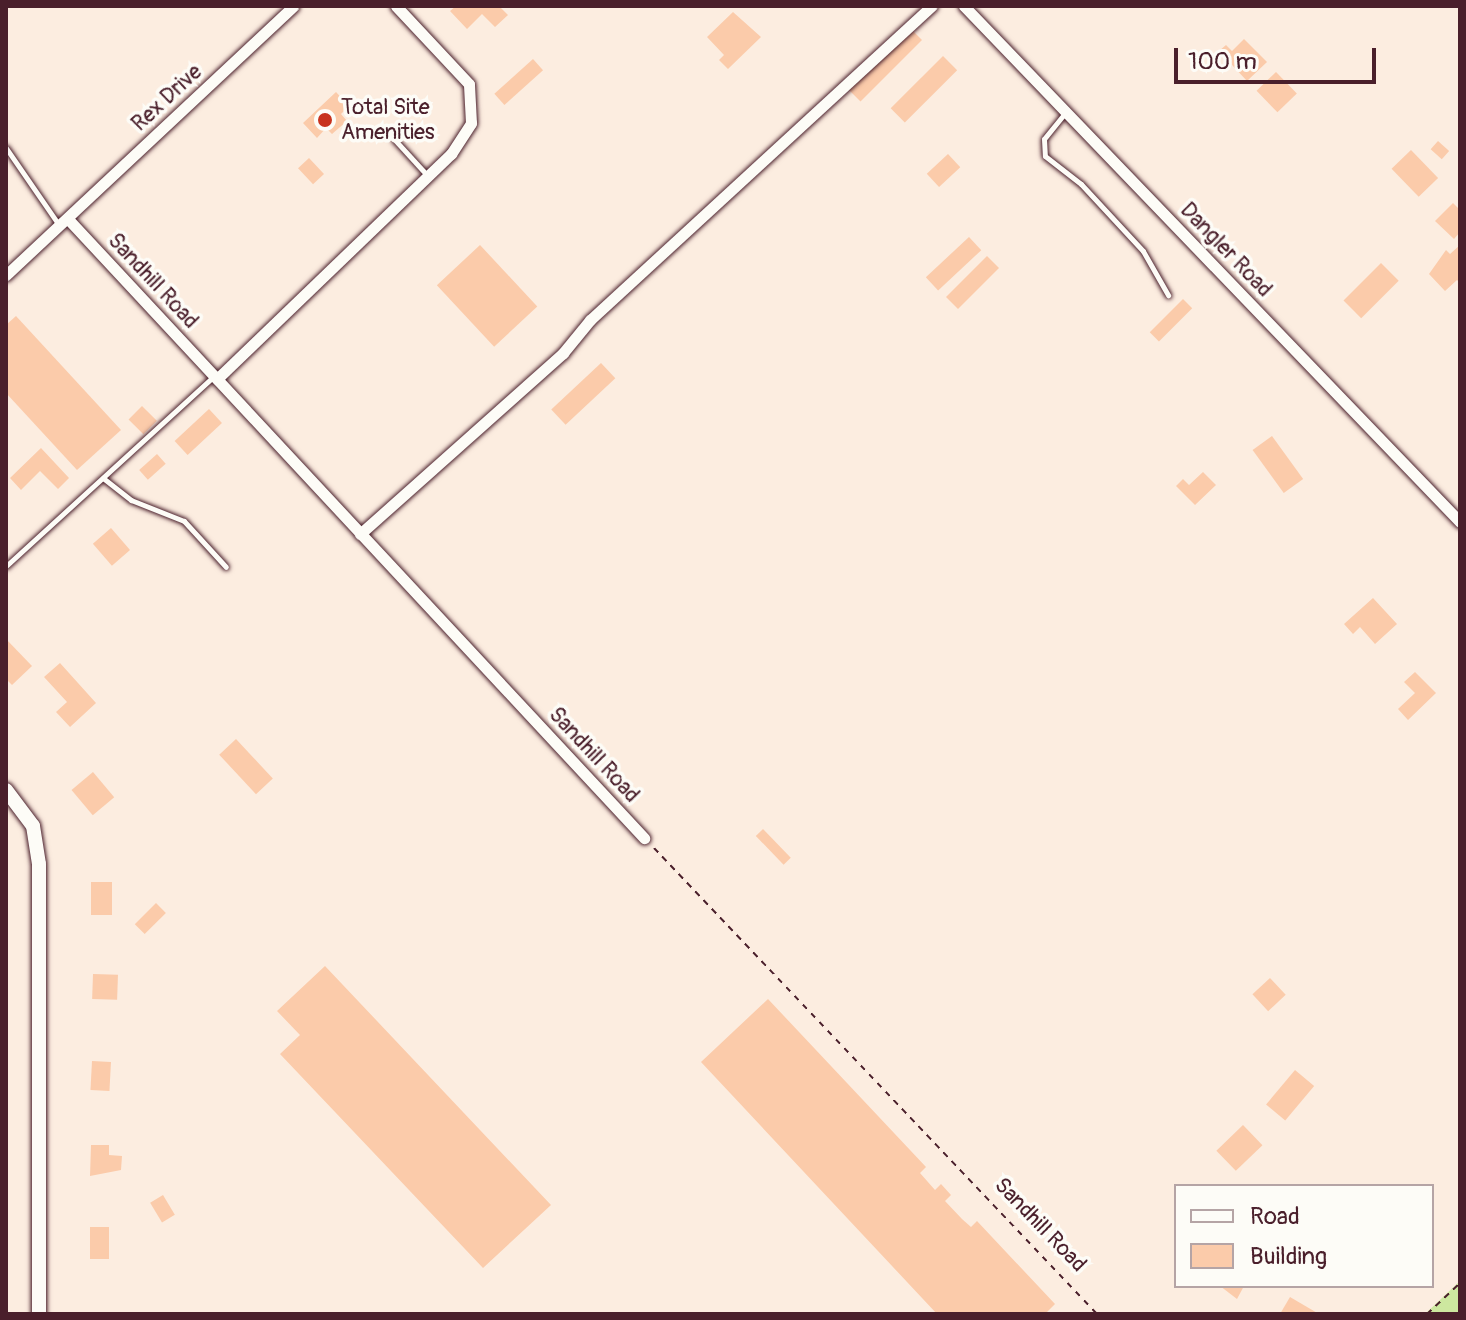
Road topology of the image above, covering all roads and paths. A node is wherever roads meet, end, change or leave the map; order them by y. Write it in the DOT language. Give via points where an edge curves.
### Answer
graph roads {
  1 [pos="293,6"];
  2 [pos="396,6"];
  3 [pos="931,6"];
  4 [pos="964,6"];
  5 [pos="1066,112"];
  6 [pos="394,139"];
  7 [pos="6,148"];
  8 [pos="428,175"];
  9 [pos="64,222"];
  10 [pos="6,275"];
  11 [pos="1168,295"];
  12 [pos="216,378"];
  13 [pos="103,478"];
  14 [pos="1460,522"];
  15 [pos="360,534"];
  16 [pos="6,566"];
  17 [pos="226,567"];
  18 [pos="6,790"];
  19 [pos="644,838"];
  20 [pos="1460,1283"];
  21 [pos="39,1314"];
  22 [pos="1097,1314"];
  23 [pos="1427,1314"];
  1 -- 9 [label="street, Rex Drive"];
  2 -- 8 [label="street" via="469,84 471,123 451,154"];
  3 -- 15 [label="street" via="590,320 563,353"];
  4 -- 5 [label="street, Dangler Road"];
  5 -- 11 [label="lane" via="1044,139 1045,156 1081,184 1143,251"];
  5 -- 14 [label="street, Dangler Road"];
  6 -- 8 [label="lane"];
  7 -- 9 [label="lane"];
  8 -- 12 [label="street"];
  9 -- 10 [label="street, Rex Drive"];
  9 -- 12 [label="street, Sandhill Road"];
  12 -- 13 [label="lane"];
  12 -- 15 [label="street, Sandhill Road"];
  13 -- 16 [label="lane"];
  13 -- 17 [label="lane" via="131,500 184,521"];
  15 -- 19 [label="street, Sandhill Road"];
  18 -- 21 [label="street" via="33,826 39,864"];
  19 -- 22 [label="path, Sandhill Road"];
  20 -- 23 [label="path"];
}
